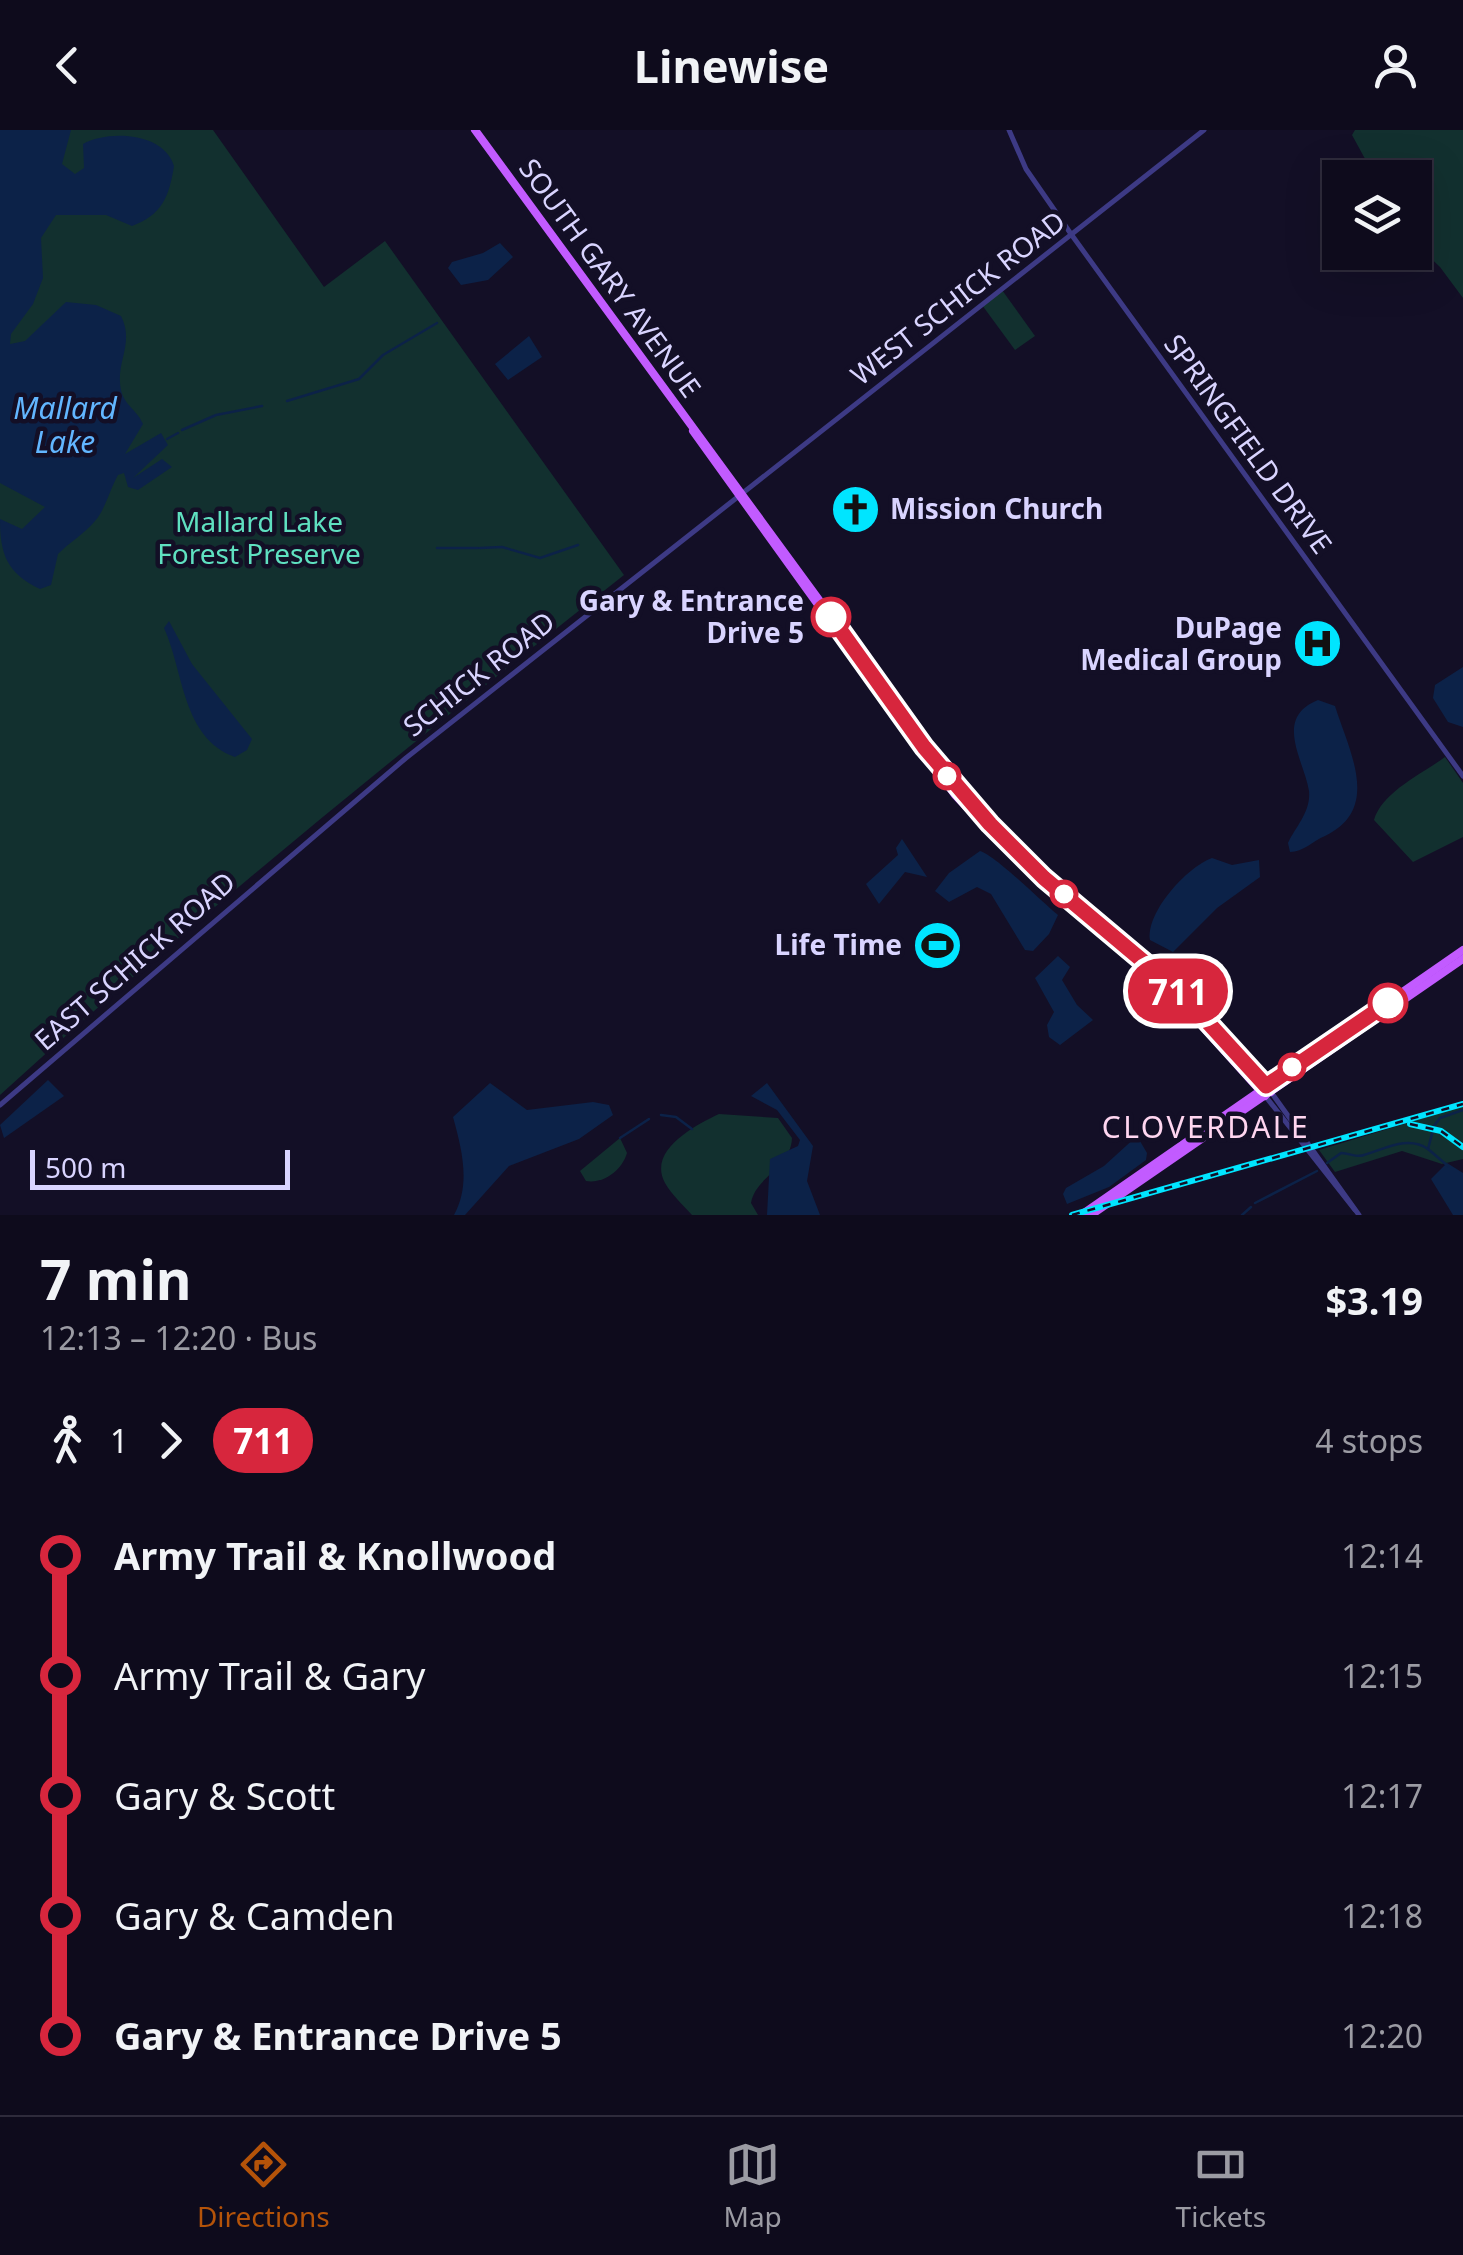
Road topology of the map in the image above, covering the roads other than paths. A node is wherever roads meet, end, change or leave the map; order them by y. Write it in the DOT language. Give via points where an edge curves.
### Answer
graph roads {
  1 [pos="476,130"];
  2 [pos="1009,130"];
  3 [pos="1204,130"];
  4 [pos="1070,234"];
  5 [pos="739,495"];
  6 [pos="1463,776"];
  7 [pos="296,849"];
  8 [pos="1463,950"];
  9 [pos="1463,959"];
  10 [pos="1265,1091"];
  11 [pos="0,1105"];
  12 [pos="1358,1213"];
  13 [pos="1081,1215"];
  14 [pos="1091,1215"];
  1 -- 5 [label="main road, SOUTH GARY AVENUE"];
  2 -- 4 [label="street, SPRINGFIELD DRIVE" via="1026,169"];
  3 -- 4 [label="street, WEST SCHICK ROAD"];
  4 -- 5 [label="street, WEST SCHICK ROAD"];
  4 -- 6 [label="street, SPRINGFIELD DRIVE"];
  5 -- 7 [label="street, SCHICK ROAD"];
  5 -- 10 [label="main road, SOUTH GARY AVENUE" via="952,792 1031,874 1146,965"];
  7 -- 11 [label="street, EAST SCHICK ROAD"];
  8 -- 10 [label="main road"];
  9 -- 10 [label="main road"];
  10 -- 12 [label="street, SOUTH GARY AVENUE"];
  10 -- 13 [label="main road"];
  10 -- 14 [label="main road"];
}
